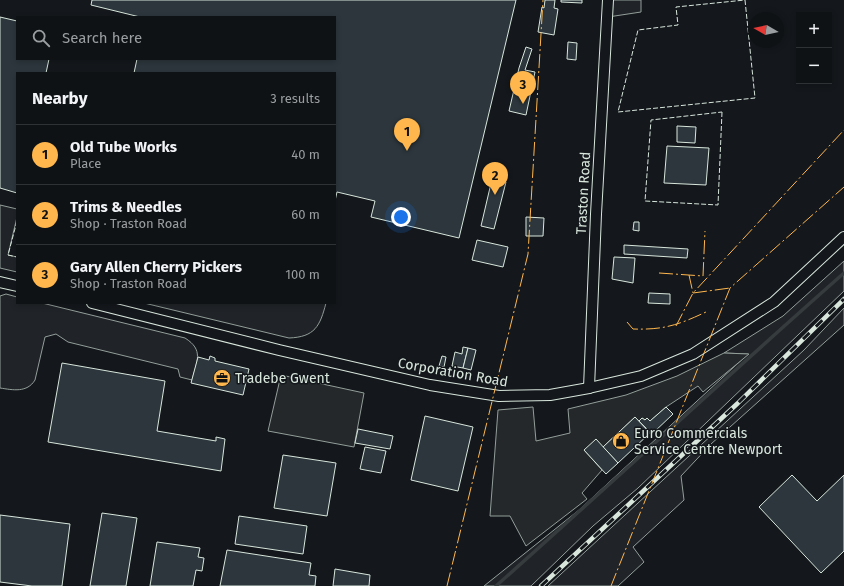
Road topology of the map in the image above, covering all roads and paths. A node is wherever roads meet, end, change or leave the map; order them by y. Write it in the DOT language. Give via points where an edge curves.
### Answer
graph roads {
  1 [pos="608,0"];
  2 [pos="844,237"];
  3 [pos="0,282"];
  4 [pos="16,286"];
  5 [pos="96,304"];
  6 [pos="589,388"];
  1 -- 6 [label="street, Traston Road"];
  2 -- 6 [label="street, Corporation Road" via="774,302 693,354 641,376"];
  3 -- 4 [label="street"];
  5 -- 6 [label="street, Corporation Road" via="430,385 499,396 550,395"];
}
